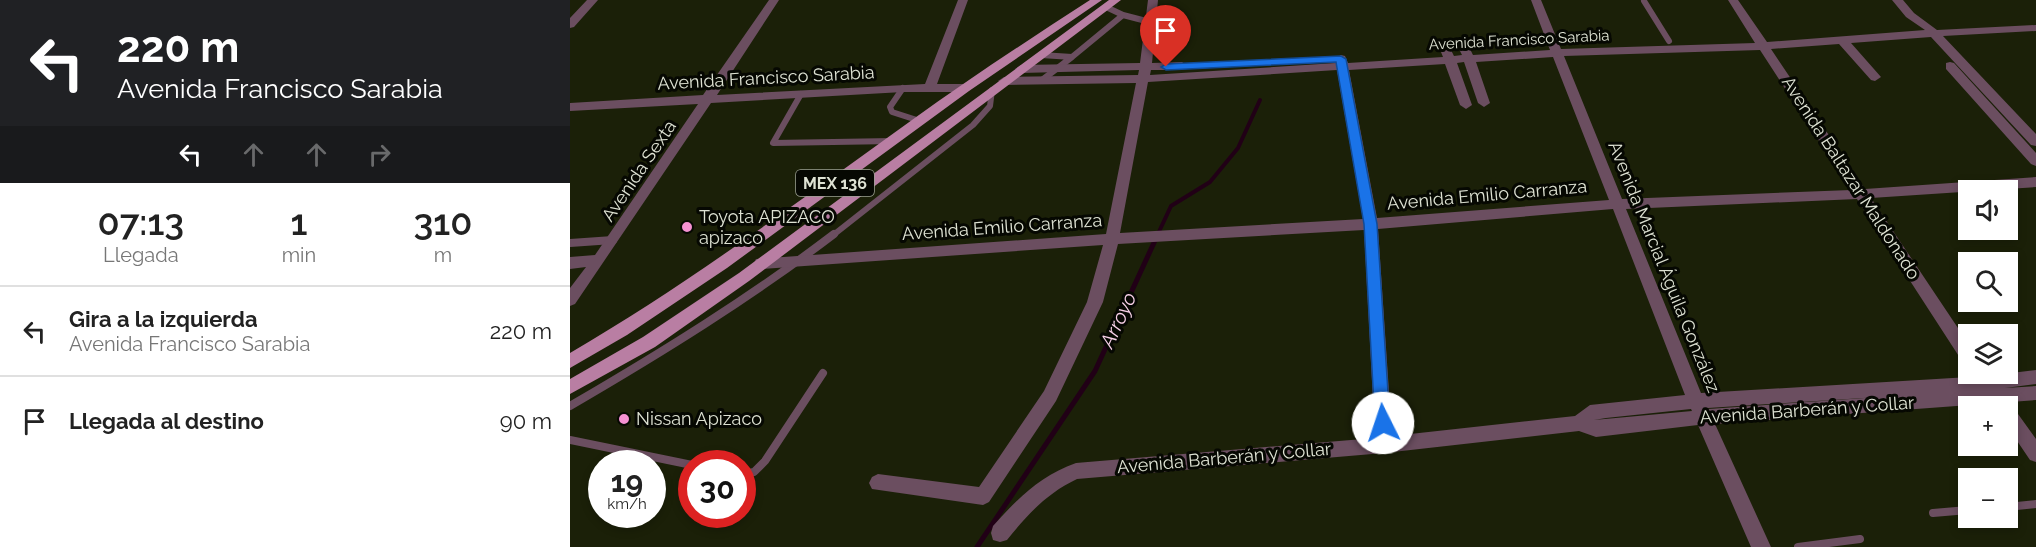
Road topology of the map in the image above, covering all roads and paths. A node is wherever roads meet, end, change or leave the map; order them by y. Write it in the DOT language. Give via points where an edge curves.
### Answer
graph roads {
  1 [pos="593,0"];
  2 [pos="774,0"];
  3 [pos="963,0"];
  4 [pos="1153,0"];
  5 [pos="1536,0"];
  6 [pos="1733,0"];
  7 [pos="1897,0"];
  8 [pos="1644,1"];
  9 [pos="1106,2"];
  10 [pos="1122,15"];
  11 [pos="2036,21"];
  12 [pos="1150,22"];
  13 [pos="570,25"];
  14 [pos="1920,26"];
  15 [pos="2036,28"];
  16 [pos="1669,41"];
  17 [pos="1843,41"];
  18 [pos="1761,42"];
  19 [pos="1556,49"];
  20 [pos="1041,55"];
  21 [pos="1467,55"];
  22 [pos="1448,56"];
  23 [pos="1072,57"];
  24 [pos="1341,64"];
  25 [pos="1951,67"];
  26 [pos="1965,67"];
  27 [pos="1058,68"];
  28 [pos="1021,69"];
  29 [pos="1143,74"];
  30 [pos="1875,77"];
  31 [pos="1042,80"];
  32 [pos="1004,81"];
  33 [pos="930,87"];
  34 [pos="903,88"];
  35 [pos="965,88"];
  36 [pos="992,90"];
  37 [pos="801,94"];
  38 [pos="708,100"];
  39 [pos="1466,105"];
  40 [pos="1450,106"];
  41 [pos="570,107"];
  42 [pos="1995,116"];
  43 [pos="2012,116"];
  44 [pos="921,121"];
  45 [pos="893,141"];
  46 [pos="2036,142"];
  47 [pos="2036,161"];
  48 [pos="2036,182"];
  49 [pos="1862,194"];
  50 [pos="1617,204"];
  51 [pos="1371,224"];
  52 [pos="1112,239"];
  53 [pos="613,240"];
  54 [pos="570,243"];
  55 [pos="599,260"];
  56 [pos="799,261"];
  57 [pos="570,263"];
  58 [pos="761,263"];
  59 [pos="570,300"];
  60 [pos="1958,341"];
  61 [pos="570,361"];
  62 [pos="823,373"];
  63 [pos="2018,377"];
  64 [pos="2036,377"];
  65 [pos="1958,380"];
  66 [pos="570,387"];
  67 [pos="1847,390"];
  68 [pos="2036,393"];
  69 [pos="2018,399"];
  70 [pos="1696,401"];
  71 [pos="1958,405"];
  72 [pos="570,406"];
  73 [pos="1855,406"];
  74 [pos="1705,417"];
  75 [pos="1580,423"];
  76 [pos="2018,428"];
  77 [pos="570,440"];
  78 [pos="1384,445"];
  79 [pos="2036,454"];
  80 [pos="678,462"];
  81 [pos="756,470"];
  82 [pos="878,483"];
  83 [pos="2036,504"];
  84 [pos="2018,506"];
  85 [pos="1958,511"];
  86 [pos="1933,513"];
  87 [pos="1000,533"];
  88 [pos="1860,539"];
  89 [pos="1761,547"];
  90 [pos="1798,547"];
  1 -- 13 [label="street"];
  2 -- 38 [label="street, Avenida Sexta"];
  3 -- 33 [label="street"];
  4 -- 12 [label="street"];
  5 -- 19 [label="street, Avenida Marcial Águila González"];
  6 -- 18 [label="street, Avenida Baltazar Maldonado"];
  7 -- 14 [label="street"];
  8 -- 16 [label="lane"];
  9 -- 10 [label="lane"];
  9 -- 20 [label="main road, MEX 136"];
  9 -- 35 [label="main road, MEX 136"];
  10 -- 12 [label="lane"];
  10 -- 23 [label="lane"];
  11 -- 14 [label="street, Avenida Francisco Sarabia"];
  12 -- 29 [label="street"];
  14 -- 15 [label="street, Avenida Francisco Sarabia"];
  14 -- 17 [label="street, Avenida Francisco Sarabia"];
  14 -- 18 [label="street, Avenida Francisco Sarabia"];
  14 -- 25 [label="street"];
  14 -- 26 [label="street"];
  16 -- 18 [label="street, Avenida Francisco Sarabia"];
  16 -- 19 [label="street, Avenida Francisco Sarabia"];
  17 -- 18 [label="street, Avenida Francisco Sarabia"];
  17 -- 30 [label="street"];
  18 -- 19 [label="street, Avenida Francisco Sarabia"];
  18 -- 49 [label="street, Avenida Baltazar Maldonado"];
  19 -- 21 [label="street, Avenida Francisco Sarabia"];
  19 -- 50 [label="street, Avenida Marcial Águila González"];
  20 -- 23 [label="lane"];
  20 -- 28 [label="main road, MEX 136"];
  21 -- 22 [label="street, Avenida Francisco Sarabia"];
  21 -- 39 [label="street" via="1488,102"];
  22 -- 24 [label="street, Avenida Francisco Sarabia"];
  22 -- 39 [label="street"];
  23 -- 27 [label="lane"];
  24 -- 29 [label="street, Avenida Francisco Sarabia"];
  24 -- 51 [label="street"];
  25 -- 26 [label="street"];
  25 -- 42 [label="street"];
  26 -- 43 [label="street"];
  27 -- 28 [label="street, Avenida Francisco Sarabia"];
  27 -- 29 [label="street, Avenida Francisco Sarabia"];
  27 -- 31 [label="lane"];
  28 -- 32 [label="main road, MEX 136"];
  29 -- 31 [label="street, Avenida Francisco Sarabia"];
  29 -- 52 [label="street"];
  31 -- 32 [label="street, Avenida Francisco Sarabia"];
  32 -- 36 [label="main road, MEX 136"];
  33 -- 34 [label="street, Avenida Francisco Sarabia"];
  33 -- 35 [label="street, Avenida Francisco Sarabia"];
  34 -- 37 [label="street, Avenida Francisco Sarabia"];
  34 -- 44 [label="lane" via="890,107 892,112"];
  35 -- 44 [label="main road, MEX 136"];
  36 -- 56 [label="lane" via="990,106 973,125"];
  36 -- 58 [label="main road, MEX 136"];
  37 -- 38 [label="street, Avenida Francisco Sarabia"];
  37 -- 45 [label="lane" via="773,142"];
  38 -- 41 [label="street, Avenida Francisco Sarabia"];
  38 -- 53 [label="street, Avenida Sexta"];
  39 -- 40 [label="street"];
  42 -- 43 [label="street"];
  42 -- 47 [label="street"];
  43 -- 46 [label="street"];
  44 -- 45 [label="main road, MEX 136"];
  45 -- 61 [label="main road, MEX 136" via="633,325"];
  48 -- 49 [label="street, Avenida Emilio Carranza"];
  49 -- 50 [label="street, Avenida Emilio Carranza"];
  49 -- 60 [label="street, Avenida Baltazar Maldonado"];
  50 -- 51 [label="street, Avenida Emilio Carranza"];
  50 -- 70 [label="street, Avenida Marcial Águila González"];
  51 -- 52 [label="street, Avenida Emilio Carranza"];
  51 -- 78 [label="street"];
  52 -- 56 [label="street, Avenida Emilio Carranza"];
  52 -- 82 [label="street" via="1095,302 1050,396 987,493 979,496"];
  53 -- 54 [label="lane"];
  53 -- 55 [label="street, Avenida Sexta"];
  55 -- 57 [label="street"];
  55 -- 59 [label="street, Avenida Sexta"];
  56 -- 58 [label="street, Avenida Emilio Carranza"];
  56 -- 72 [label="lane" via="684,339"];
  58 -- 66 [label="main road, MEX 136" via="649,342"];
  62 -- 81 [label="lane"];
  63 -- 64 [label="street, Avenida Barberán y Collar"];
  65 -- 67 [label="street, Avenida Barberán y Collar"];
  67 -- 70 [label="street, Avenida Barberán y Collar"];
  67 -- 73 [label="street"];
  68 -- 69 [label="street, Avenida Barberán y Collar"];
  70 -- 74 [label="street, Avenida Marcial Águila González"];
  70 -- 75 [label="street, Avenida Barberán y Collar" via="1590,413"];
  71 -- 73 [label="street, Avenida Barberán y Collar"];
  73 -- 74 [label="street, Avenida Barberán y Collar"];
  74 -- 75 [label="street, Avenida Barberán y Collar" via="1596,429"];
  74 -- 89 [label="street, Avenida Marcial Águila González"];
  75 -- 78 [label="street, Avenida Barberán y Collar"];
  76 -- 79 [label="street"];
  77 -- 80 [label="lane"];
  78 -- 87 [label="street, Avenida Barberán y Collar" via="1076,471 1052,480 1033,495"];
  83 -- 84 [label="lane"];
  85 -- 86 [label="lane"];
  88 -- 90 [label="lane"];
}
